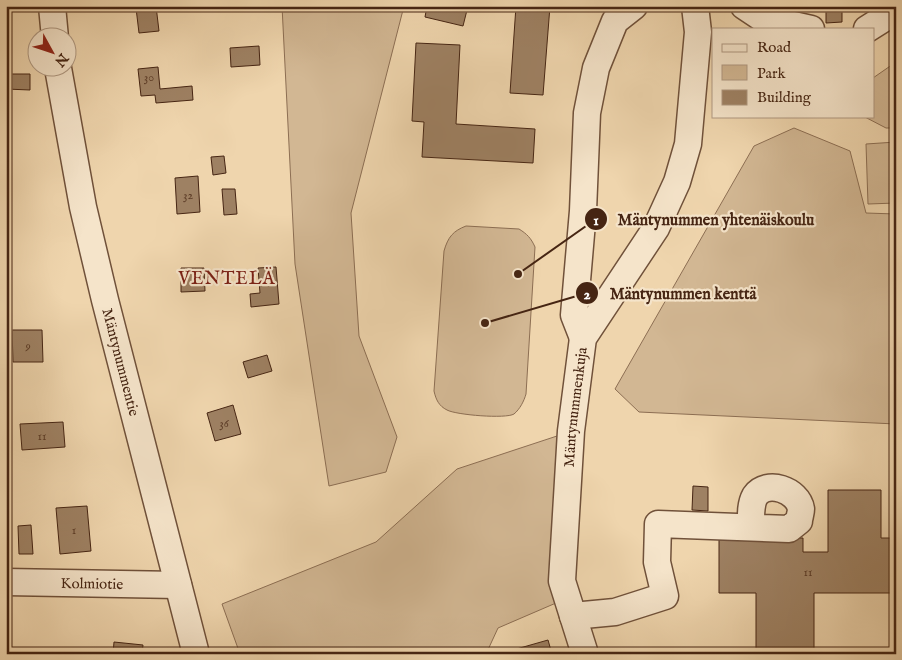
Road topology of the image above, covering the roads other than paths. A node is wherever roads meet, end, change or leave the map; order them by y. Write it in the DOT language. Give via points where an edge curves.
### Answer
graph roads {
  1 [pos="52,6"];
  2 [pos="634,6"];
  3 [pos="695,6"];
  4 [pos="744,6"];
  5 [pos="890,6"];
  6 [pos="54,28"];
  7 [pos="807,28"];
  8 [pos="869,28"];
  9 [pos="60,78"];
  10 [pos="583,338"];
  11 [pos="751,527"];
  12 [pos="6,582"];
  13 [pos="178,585"];
  14 [pos="573,616"];
  15 [pos="196,654"];
  16 [pos="585,654"];
  1 -- 6 [label="street"];
  2 -- 10 [label="street" via="615,21 596,68 587,113 574,315"];
  3 -- 10 [label="street, Mäntynummenkuja" via="698,32 688,144 677,182 656,228"];
  4 -- 7 [label="street" via="762,18"];
  5 -- 8 [label="street" via="886,17"];
  9 -- 13 [label="street, Mäntynummentie" via="83,207"];
  10 -- 14 [label="street, Mäntynummenkuja" via="571,431 562,581"];
  11 -- 14 [label="street" via="658,524 657,562 665,596 615,612"];
  12 -- 13 [label="street, Kolmiotie"];
  13 -- 15 [label="street, Mäntynummentie"];
  14 -- 16 [label="street, Mäntynummenkuja"];
}
